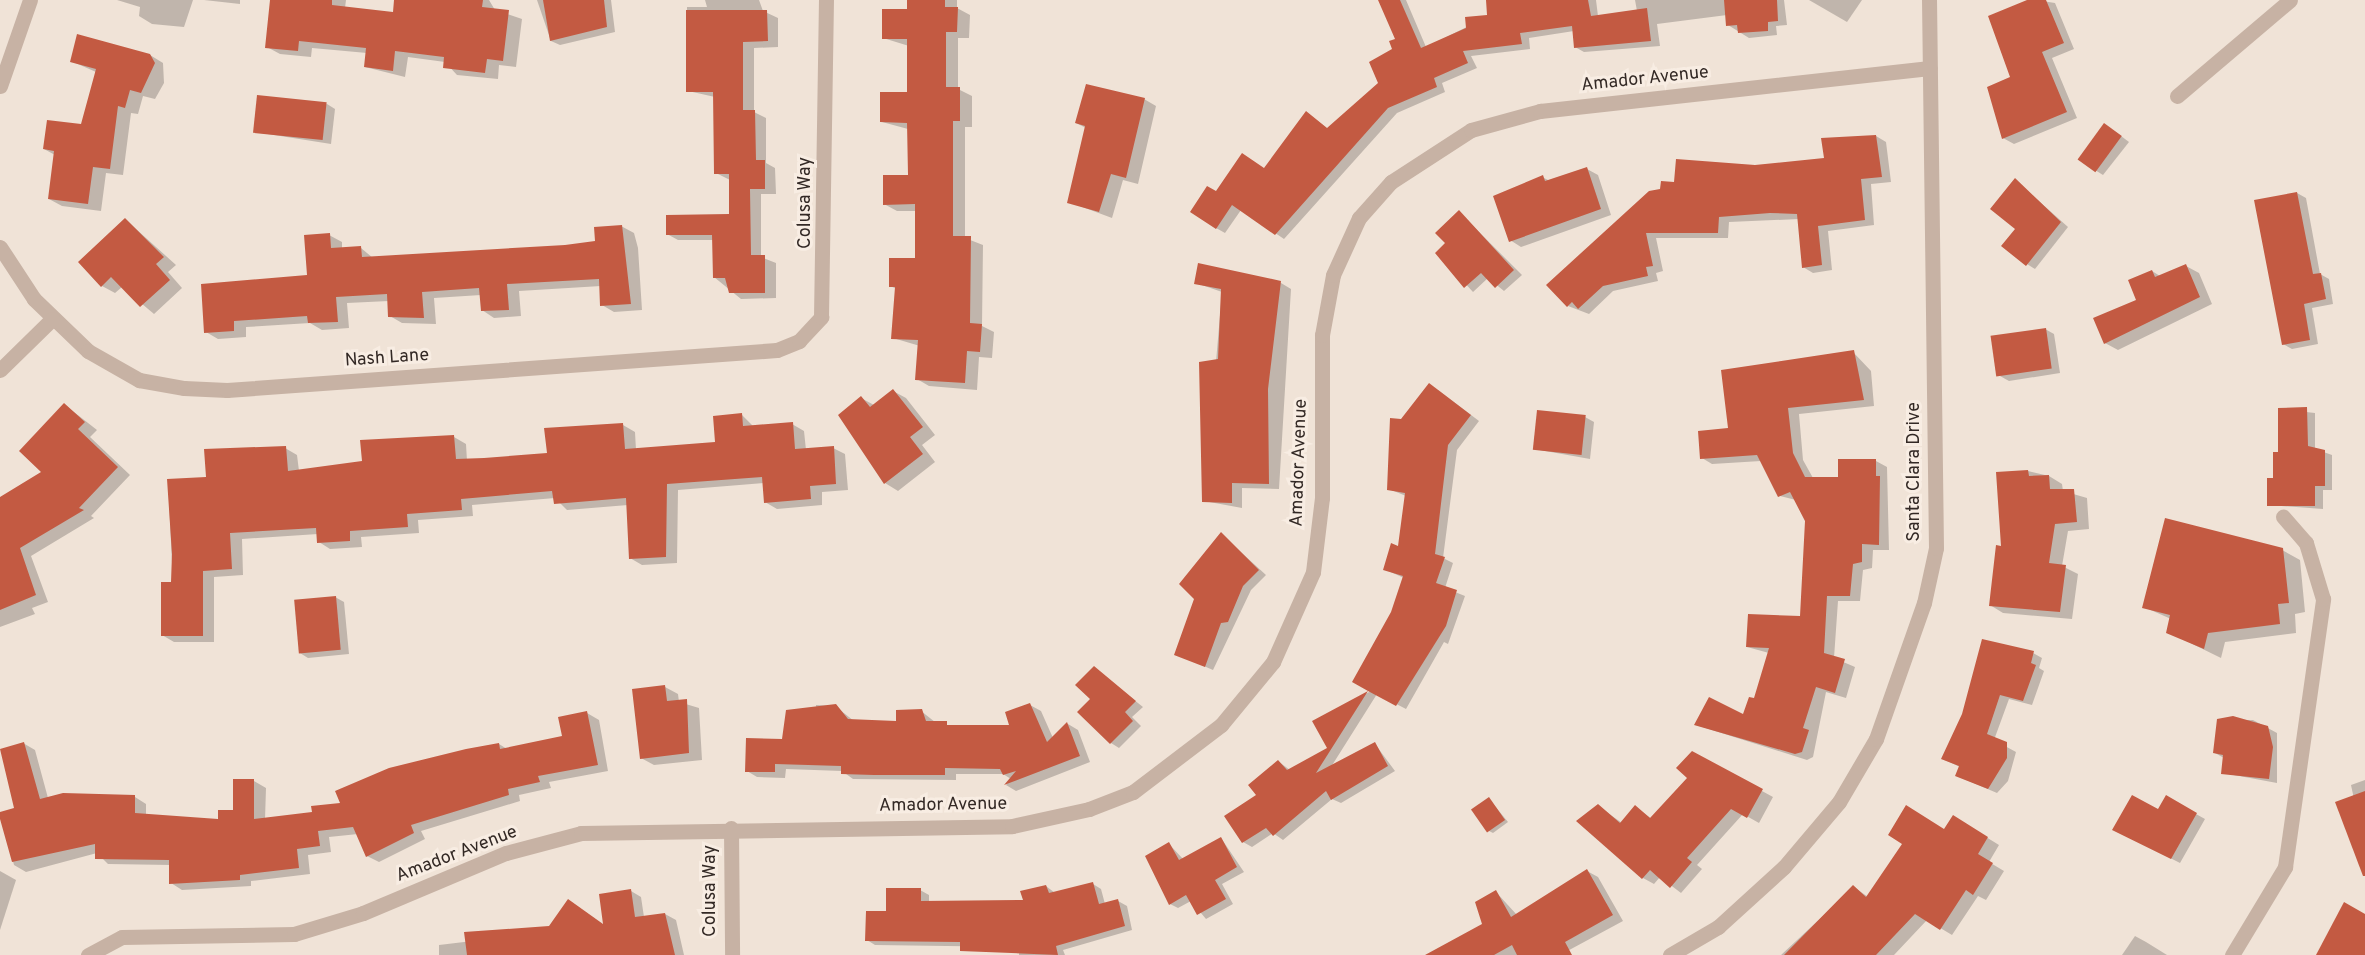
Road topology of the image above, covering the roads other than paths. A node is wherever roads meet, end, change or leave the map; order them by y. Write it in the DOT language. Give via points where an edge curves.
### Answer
graph roads {
  1 [pos="30,0"];
  2 [pos="826,0"];
  3 [pos="1929,0"];
  4 [pos="2290,0"];
  5 [pos="1930,68"];
  6 [pos="0,86"];
  7 [pos="2177,96"];
  8 [pos="0,247"];
  9 [pos="52,319"];
  10 [pos="745,353"];
  11 [pos="0,370"];
  12 [pos="2283,517"];
  13 [pos="731,828"];
  14 [pos="88,955"];
  15 [pos="732,955"];
  16 [pos="1670,955"];
  17 [pos="2232,955"];
  1 -- 6 [label="street"];
  2 -- 10 [label="street, Colusa Way" via="821,317 799,341"];
  3 -- 5 [label="street, Santa Clara Drive"];
  4 -- 7 [label="street"];
  5 -- 13 [label="street, Amador Avenue" via="1540,111 1471,130 1391,182 1359,218 1334,275 1322,335 1322,498 1313,572 1273,662 1221,725 1132,792 1089,809 1012,826"];
  5 -- 16 [label="street, Santa Clara Drive" via="1936,548 1924,603 1876,739 1839,802 1784,867 1718,927"];
  8 -- 9 [label="street, Nash Lane"];
  9 -- 10 [label="street, Nash Lane" via="88,351 139,380 184,388 227,390"];
  9 -- 11 [label="street"];
  12 -- 17 [label="street" via="2306,543 2323,599 2285,867"];
  13 -- 14 [label="street, Amador Avenue" via="581,833 507,853 363,913 294,934 122,937"];
  13 -- 15 [label="street, Colusa Way"];
}
